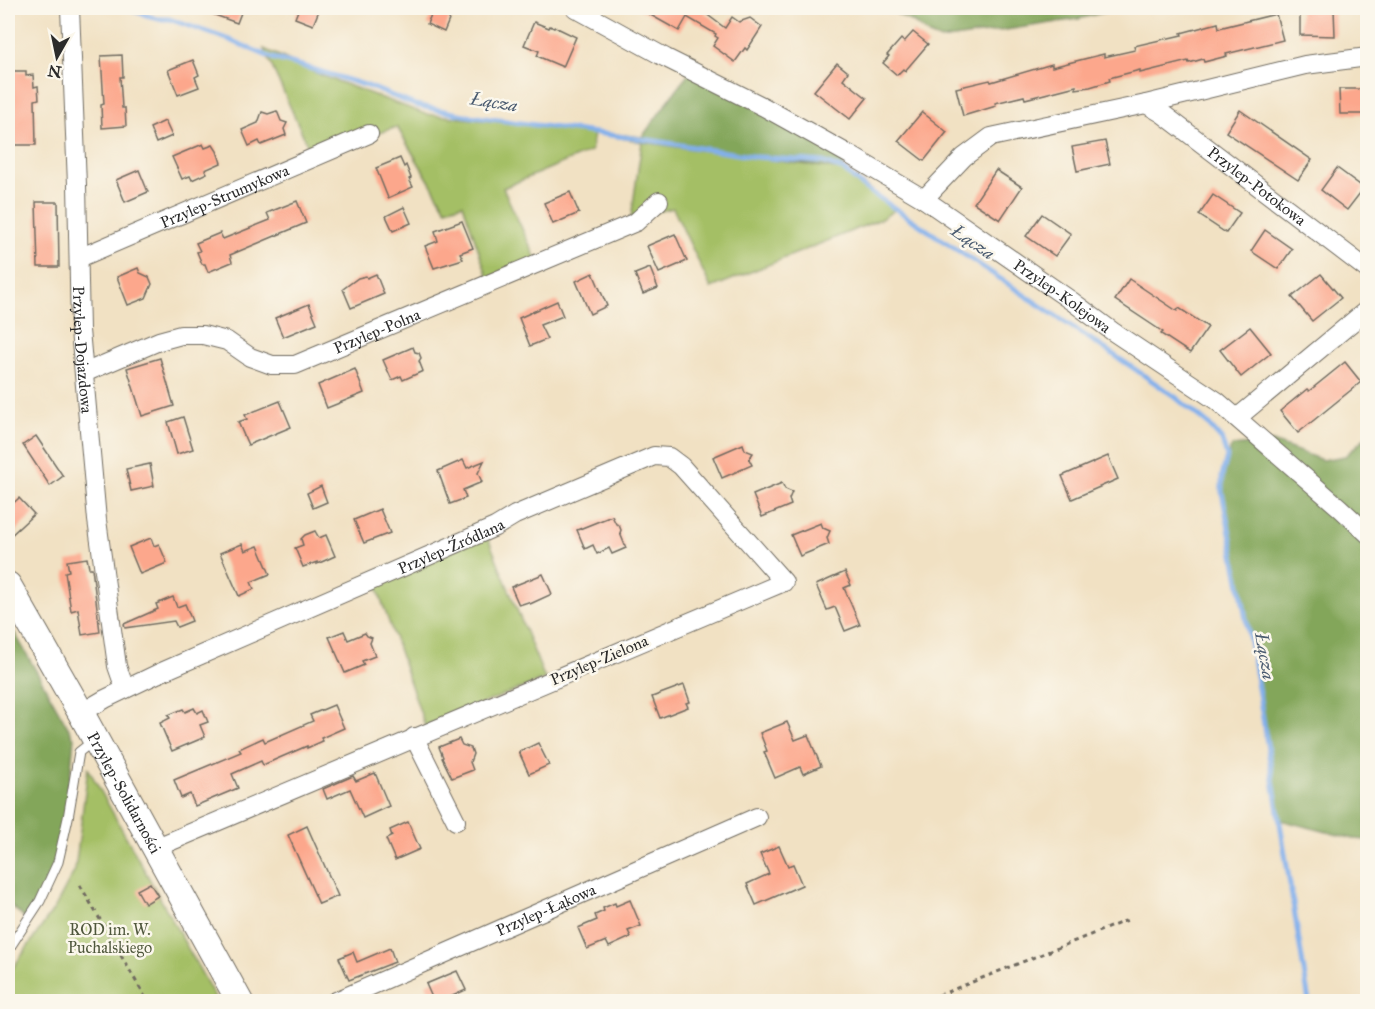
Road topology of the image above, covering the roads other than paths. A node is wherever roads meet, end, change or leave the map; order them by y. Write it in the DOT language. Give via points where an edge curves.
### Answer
graph roads {
  1 [pos="70,8"];
  2 [pos="575,8"];
  3 [pos="1368,57"];
  4 [pos="1146,104"];
  5 [pos="369,134"];
  6 [pos="924,199"];
  7 [pos="659,201"];
  8 [pos="79,258"];
  9 [pos="1368,270"];
  10 [pos="1368,309"];
  11 [pos="84,373"];
  12 [pos="1237,418"];
  13 [pos="1368,534"];
  14 [pos="784,582"];
  15 [pos="8,585"];
  16 [pos="125,689"];
  17 [pos="81,713"];
  18 [pos="414,737"];
  19 [pos="95,738"];
  20 [pos="758,818"];
  21 [pos="456,821"];
  22 [pos="155,848"];
  23 [pos="8,950"];
  24 [pos="240,1002"];
  25 [pos="334,1002"];
  1 -- 8 [label="street, Przylep-Dojazdowa"];
  2 -- 6 [label="street, Przylep-Kolejowa" via="850,155"];
  3 -- 4 [label="street" via="1305,64"];
  4 -- 6 [label="street" via="991,137 964,157"];
  4 -- 9 [label="street, Przylep-Potokowa"];
  5 -- 8 [label="street, Przylep-Strumykowa"];
  6 -- 12 [label="street, Przylep-Kolejowa"];
  7 -- 11 [label="street, Przylep-Polna" via="636,222 295,365 272,365 250,357 227,341 181,334"];
  8 -- 11 [label="street, Przylep-Dojazdowa"];
  10 -- 12 [label="street"];
  11 -- 16 [label="street, Przylep-Dojazdowa" via="101,555 117,666"];
  12 -- 13 [label="street, Przylep-Kolejowa"];
  14 -- 16 [label="street, Przylep-Źródlana" via="681,466 669,457 654,456"];
  14 -- 18 [label="street, Przylep-Zielona"];
  15 -- 17 [label="main road, Przylep-Solidarności"];
  16 -- 17 [label="street, Przylep-Źródlana"];
  17 -- 19 [label="main road, Przylep-Solidarności"];
  18 -- 21 [label="street"];
  18 -- 22 [label="street, Przylep-Zielona"];
  19 -- 22 [label="main road, Przylep-Solidarności"];
  19 -- 23 [label="lane" via="79,752 58,862 40,901"];
  20 -- 25 [label="street, Przylep-Łąkowa"];
  22 -- 24 [label="main road, Przylep-Solidarności"];
}
